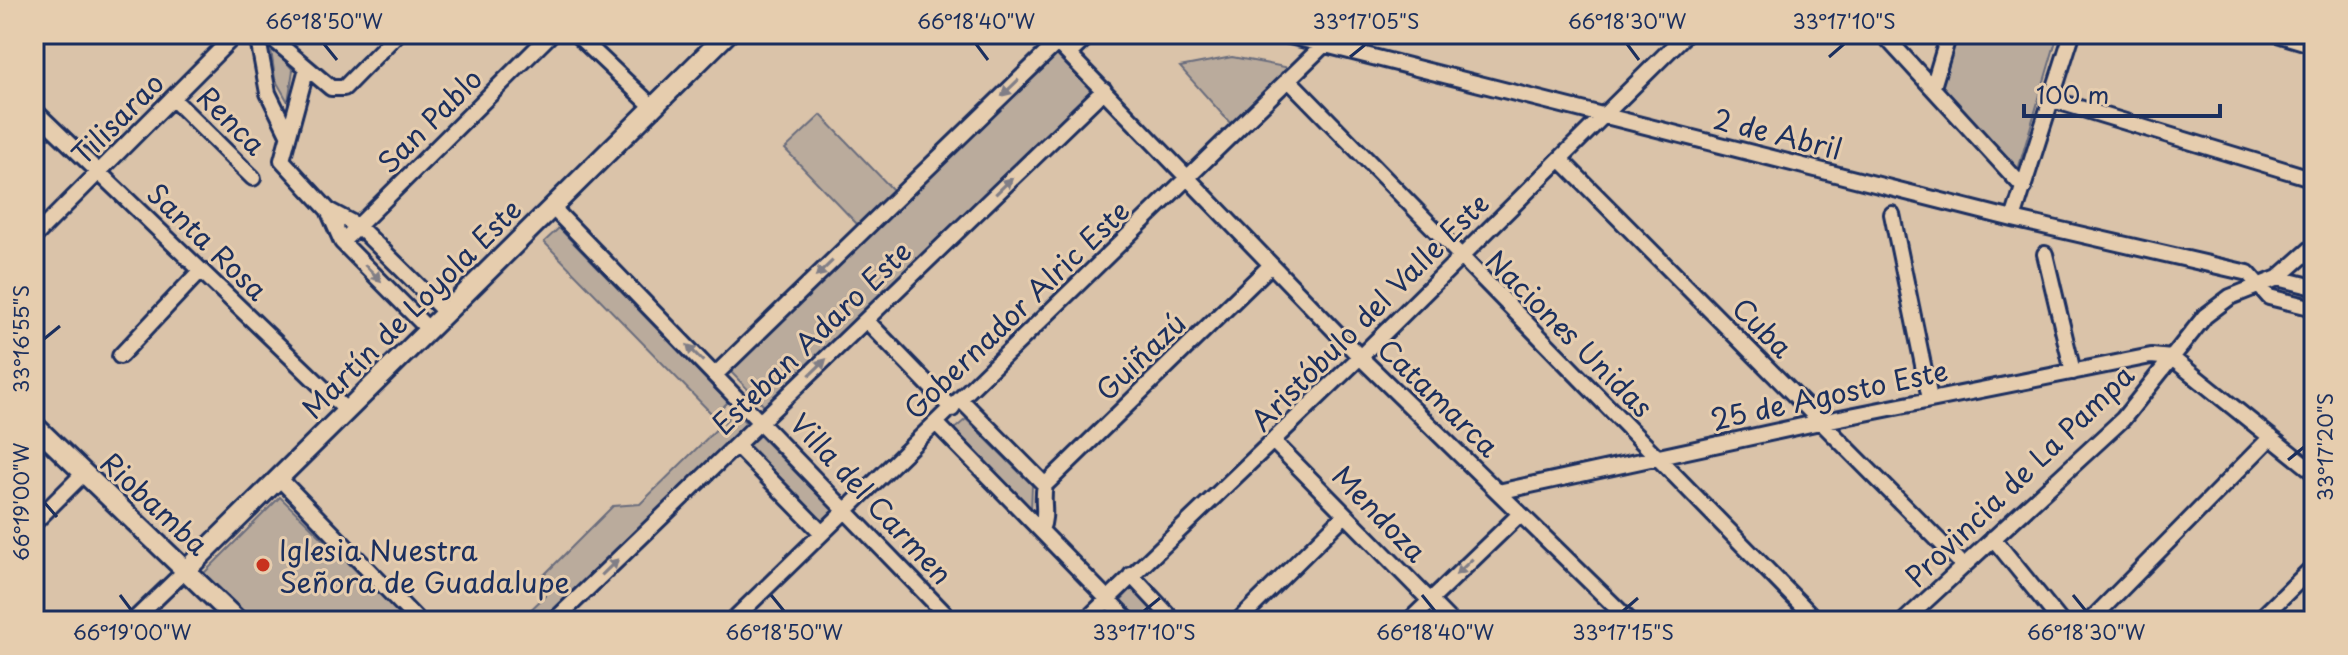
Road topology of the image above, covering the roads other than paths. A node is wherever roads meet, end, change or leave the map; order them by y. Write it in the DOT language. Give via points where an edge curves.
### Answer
graph roads {
  1 [pos="236,34"];
  2 [pos="257,34"];
  3 [pos="267,34"];
  4 [pos="397,34"];
  5 [pos="551,34"];
  6 [pos="576,34"];
  7 [pos="727,34"];
  8 [pos="1090,34"];
  9 [pos="1282,34"];
  10 [pos="1335,34"];
  11 [pos="1686,34"];
  12 [pos="1883,34"];
  13 [pos="1949,34"];
  14 [pos="2072,34"];
  15 [pos="2277,34"];
  16 [pos="1058,37"];
  17 [pos="2314,45"];
  18 [pos="1323,46"];
  19 [pos="1069,54"];
  20 [pos="307,68"];
  21 [pos="1288,79"];
  22 [pos="1933,87"];
  23 [pos="1104,90"];
  24 [pos="173,99"];
  25 [pos="2053,100"];
  26 [pos="653,107"];
  27 [pos="34,110"];
  28 [pos="1603,116"];
  29 [pos="288,134"];
  30 [pos="1560,159"];
  31 [pos="99,172"];
  32 [pos="1188,177"];
  33 [pos="253,178"];
  34 [pos="2314,179"];
  35 [pos="2024,188"];
  36 [pos="552,207"];
  37 [pos="328,210"];
  38 [pos="1892,214"];
  39 [pos="2013,219"];
  40 [pos="358,226"];
  41 [pos="34,237"];
  42 [pos="342,242"];
  43 [pos="2314,246"];
  44 [pos="2045,254"];
  45 [pos="1460,257"];
  46 [pos="1271,265"];
  47 [pos="201,270"];
  48 [pos="2278,278"];
  49 [pos="2258,285"];
  50 [pos="2314,287"];
  51 [pos="2314,308"];
  52 [pos="446,313"];
  53 [pos="866,320"];
  54 [pos="429,330"];
  55 [pos="120,356"];
  56 [pos="1360,357"];
  57 [pos="2172,358"];
  58 [pos="2073,372"];
  59 [pos="716,374"];
  60 [pos="1930,399"];
  61 [pos="956,405"];
  62 [pos="347,411"];
  63 [pos="762,420"];
  64 [pos="1820,422"];
  65 [pos="937,424"];
  66 [pos="34,425"];
  67 [pos="2271,437"];
  68 [pos="1273,441"];
  69 [pos="737,446"];
  70 [pos="1656,457"];
  71 [pos="2307,460"];
  72 [pos="2314,472"];
  73 [pos="84,473"];
  74 [pos="279,478"];
  75 [pos="1045,485"];
  76 [pos="1498,492"];
  77 [pos="848,509"];
  78 [pos="1520,514"];
  79 [pos="1345,515"];
  80 [pos="34,523"];
  81 [pos="1041,530"];
  82 [pos="822,533"];
  83 [pos="1993,538"];
  84 [pos="1964,566"];
  85 [pos="2314,566"];
  86 [pos="186,570"];
  87 [pos="1131,575"];
  88 [pos="1108,599"];
  89 [pos="1430,601"];
  90 [pos="133,621"];
  91 [pos="238,621"];
  92 [pos="418,621"];
  93 [pos="554,621"];
  94 [pos="732,621"];
  95 [pos="952,621"];
  96 [pos="1085,621"];
  97 [pos="1129,621"];
  98 [pos="1174,621"];
  99 [pos="1238,621"];
  100 [pos="1409,621"];
  101 [pos="1450,621"];
  102 [pos="1630,621"];
  103 [pos="1817,621"];
  104 [pos="1904,621"];
  105 [pos="2060,621"];
  106 [pos="2090,621"];
  107 [pos="2258,621"];
  1 -- 24 [label="street, Tilisarao"];
  2 -- 29 [label="street" via="268,93"];
  3 -- 20 [label="street"];
  4 -- 20 [label="street" via="344,88 331,88"];
  5 -- 40 [label="street, San Pablo"];
  6 -- 26 [label="street"];
  7 -- 26 [label="main road, Martín de Loyola Este"];
  8 -- 19 [label="street"];
  9 -- 18 [label="street, 2 de Abril"];
  10 -- 18 [label="street, Gobernador Alric Este"];
  11 -- 28 [label="street, Aristóbulo del Valle Este"];
  12 -- 22 [label="street"];
  13 -- 22 [label="street"];
  14 -- 25 [label="street"];
  15 -- 17 [label="street"];
  16 -- 19 [label="street, Catamarca"];
  16 -- 59 [label="street, Esteban Adaro Este, one-way"];
  18 -- 21 [label="street, Gobernador Alric Este"];
  18 -- 28 [label="street, 2 de Abril"];
  19 -- 23 [label="street, Catamarca"];
  20 -- 29 [label="street"];
  21 -- 32 [label="street, Gobernador Alric Este"];
  21 -- 45 [label="street, Naciones Unidas"];
  22 -- 35 [label="street"];
  23 -- 32 [label="street, Catamarca"];
  53 -- 23 [label="street, Esteban Adaro Este, one-way"];
  24 -- 31 [label="street, Tilisarao"];
  24 -- 33 [label="street, Renca"];
  25 -- 34 [label="street"];
  25 -- 35 [label="street"];
  26 -- 36 [label="main road, Martín de Loyola Este"];
  27 -- 31 [label="street, Santa Rosa"];
  28 -- 30 [label="street, Aristóbulo del Valle Este"];
  28 -- 39 [label="street, 2 de Abril"];
  29 -- 37 [label="street" via="282,160"];
  30 -- 45 [label="street, Aristóbulo del Valle Este"];
  30 -- 64 [label="street, Cuba"];
  31 -- 41 [label="street, Tilisarao"];
  31 -- 47 [label="street, Santa Rosa"];
  32 -- 46 [label="street, Catamarca"];
  32 -- 61 [label="street, Gobernador Alric Este"];
  35 -- 39 [label="street"];
  36 -- 52 [label="main road, Martín de Loyola Este"];
  59 -- 36 [label="street, Villa del Carmen, one-way"];
  37 -- 40 [label="street"];
  37 -- 42 [label="street"];
  38 -- 60 [label="street"];
  39 -- 49 [label="street, 2 de Abril" via="2248,273"];
  40 -- 42 [label="street, San Pablo"];
  40 -- 52 [label="street"];
  42 -- 54 [label="street, one-way"];
  43 -- 48 [label="street, Provincia de La Pampa"];
  44 -- 58 [label="street"];
  45 -- 56 [label="street, Aristóbulo del Valle Este"];
  45 -- 70 [label="street, Naciones Unidas"];
  46 -- 56 [label="street, Catamarca"];
  46 -- 75 [label="street, Guiñazú"];
  47 -- 55 [label="street"];
  47 -- 62 [label="street, Santa Rosa"];
  48 -- 49 [label="street, Provincia de La Pampa"];
  48 -- 50 [label="street"];
  49 -- 51 [label="street, 2 de Abril" via="2269,297"];
  49 -- 57 [label="street, Provincia de La Pampa" via="2205,316"];
  52 -- 54 [label="main road, Martín de Loyola Este"];
  53 -- 61 [label="street"];
  63 -- 53 [label="street, Esteban Adaro Este, one-way"];
  54 -- 62 [label="main road, Martín de Loyola Este"];
  56 -- 68 [label="street, Aristóbulo del Valle Este"];
  56 -- 76 [label="street, Catamarca"];
  57 -- 58 [label="street, 25 de Agosto Este" via="2151,356"];
  57 -- 67 [label="street"];
  57 -- 83 [label="street, Provincia de La Pampa" via="2123,419"];
  58 -- 60 [label="street, 25 de Agosto Este"];
  59 -- 63 [label="street, Villa del Carmen"];
  60 -- 64 [label="street, 25 de Agosto Este"];
  61 -- 65 [label="street, Gobernador Alric Este"];
  61 -- 75 [label="street"];
  62 -- 74 [label="main road, Martín de Loyola Este"];
  63 -- 69 [label="street, Esteban Adaro Este"];
  63 -- 77 [label="street, Villa del Carmen"];
  64 -- 70 [label="street, 25 de Agosto Este"];
  64 -- 84 [label="street, Cuba"];
  65 -- 77 [label="street, Gobernador Alric Este"];
  65 -- 81 [label="street"];
  66 -- 73 [label="main road, Riobamba"];
  67 -- 71 [label="street"];
  67 -- 106 [label="street"];
  68 -- 79 [label="street, Mendoza"];
  68 -- 87 [label="street, Aristóbulo del Valle Este"];
  69 -- 82 [label="street"];
  93 -- 69 [label="street, Esteban Adaro Este, one-way"];
  70 -- 76 [label="street, 25 de Agosto Este"];
  70 -- 103 [label="street, Naciones Unidas"];
  71 -- 72 [label="street"];
  73 -- 80 [label="street"];
  73 -- 86 [label="main road, Riobamba"];
  74 -- 86 [label="main road, Martín de Loyola Este"];
  74 -- 92 [label="street"];
  75 -- 81 [label="street"];
  76 -- 78 [label="street, Catamarca"];
  77 -- 82 [label="street, Gobernador Alric Este"];
  77 -- 95 [label="street, Villa del Carmen"];
  78 -- 89 [label="street, one-way"];
  78 -- 102 [label="street, Catamarca"];
  79 -- 89 [label="street, Mendoza"];
  79 -- 99 [label="street"];
  81 -- 88 [label="street"];
  82 -- 94 [label="street, Gobernador Alric Este"];
  83 -- 84 [label="street, Provincia de La Pampa"];
  83 -- 105 [label="street"];
  84 -- 104 [label="street, Provincia de La Pampa"];
  85 -- 107 [label="street"];
  86 -- 90 [label="street, Martín de Loyola Este"];
  86 -- 91 [label="main road, Riobamba"];
  87 -- 88 [label="street, Aristóbulo del Valle Este"];
  87 -- 98 [label="street"];
  88 -- 96 [label="street, Aristóbulo del Valle Este"];
  88 -- 97 [label="street"];
  89 -- 100 [label="street"];
  89 -- 101 [label="street, Mendoza"];
}
